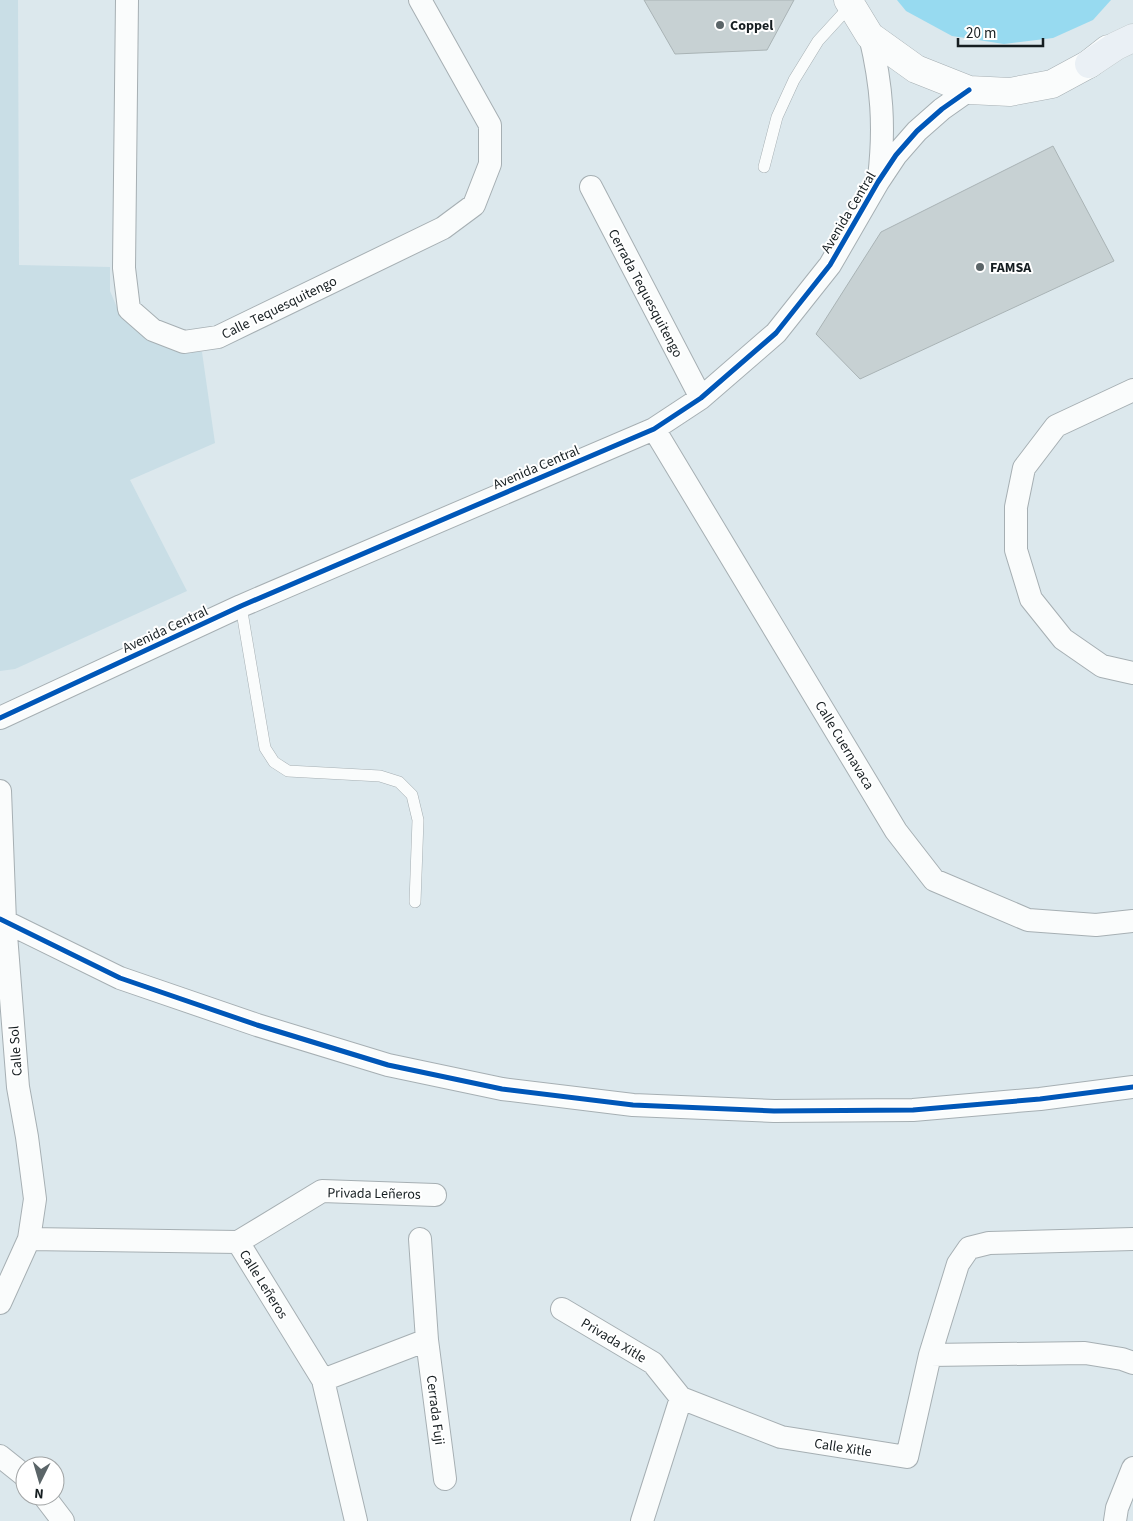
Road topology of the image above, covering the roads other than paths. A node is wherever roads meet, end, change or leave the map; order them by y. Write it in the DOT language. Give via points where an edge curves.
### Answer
graph roads {
  1 [pos="127,0"];
  2 [pos="420,0"];
  3 [pos="849,3"];
  4 [pos="1133,25"];
  5 [pos="870,36"];
  6 [pos="1133,38"];
  7 [pos="1089,64"];
  8 [pos="969,90"];
  9 [pos="764,167"];
  10 [pos="878,182"];
  11 [pos="591,187"];
  12 [pos="1133,390"];
  13 [pos="701,398"];
  14 [pos="654,429"];
  15 [pos="241,606"];
  16 [pos="1133,673"];
  17 [pos="0,718"];
  18 [pos="0,791"];
  19 [pos="416,902"];
  20 [pos="3,920"];
  21 [pos="1133,921"];
  22 [pos="9,1086"];
  23 [pos="1133,1087"];
  24 [pos="434,1195"];
  25 [pos="29,1239"];
  26 [pos="420,1239"];
  27 [pos="1133,1239"];
  28 [pos="238,1242"];
  29 [pos="0,1303"];
  30 [pos="562,1310"];
  31 [pos="427,1340"];
  32 [pos="930,1355"];
  33 [pos="1133,1363"];
  34 [pos="323,1380"];
  35 [pos="681,1398"];
  36 [pos="0,1456"];
  37 [pos="15,1468"];
  38 [pos="1133,1468"];
  39 [pos="445,1479"];
  40 [pos="52,1506"];
  41 [pos="63,1521"];
  42 [pos="356,1521"];
  43 [pos="642,1521"];
  44 [pos="1115,1521"];
  1 -- 2 [label="street, Calle Tequesquitengo" via="124,268 129,308 153,330 184,342 218,337 443,228 474,205 490,164 490,125"];
  3 -- 5 [label="main road"];
  3 -- 9 [label="lane" via="818,41 794,80 778,117"];
  4 -- 7 [label="main road"];
  5 -- 8 [label="main road" via="916,69"];
  5 -- 10 [label="street, Avenida Central" via="878,69 882,112"];
  6 -- 7 [label="main road"];
  7 -- 8 [label="main road" via="1052,84 1010,92"];
  8 -- 10 [label="street, Avenida Central" via="917,131"];
  10 -- 13 [label="street, Avenida Central" via="830,265 776,333"];
  11 -- 13 [label="street, Cerrada Tequesquitengo"];
  12 -- 16 [label="street" via="1056,426 1024,468 1016,507 1016,550 1031,599 1063,639 1102,666"];
  13 -- 14 [label="street, Avenida Central"];
  14 -- 15 [label="street, Avenida Central"];
  14 -- 21 [label="street, Calle Cuernavaca" via="896,831 934,880 1028,920 1096,925"];
  15 -- 17 [label="street, Avenida Central"];
  15 -- 19 [label="lane" via="265,748 274,762 288,771 380,776 399,782 412,795 418,820"];
  18 -- 20 [label="street, Calle Sol"];
  20 -- 22 [label="street, Calle Sol"];
  20 -- 23 [label="street" via="120,978 257,1025 388,1065 502,1089 632,1105 774,1111 913,1110"];
  22 -- 25 [label="street, Calle Sol" via="27,1136 35,1199"];
  24 -- 28 [label="street, Privada Leñeros" via="322,1191"];
  25 -- 28 [label="street, Calle Leñeros"];
  25 -- 29 [label="street, Calle Sol"];
  26 -- 31 [label="street, Cerrada Fuji"];
  27 -- 32 [label="street, Calle Xitle" via="989,1243 969,1248 958,1264"];
  28 -- 34 [label="street, Calle Leñeros"];
  30 -- 35 [label="street, Privada Xitle" via="653,1363"];
  31 -- 34 [label="street"];
  31 -- 39 [label="street, Cerrada Fuji"];
  32 -- 33 [label="street" via="1085,1353 1122,1358"];
  32 -- 35 [label="street, Calle Xitle" via="907,1457 781,1438"];
  34 -- 42 [label="street, Calle Leñeros"];
  35 -- 43 [label="street"];
  36 -- 37 [label="street"];
  38 -- 44 [label="street"];
  40 -- 41 [label="street"];
}
